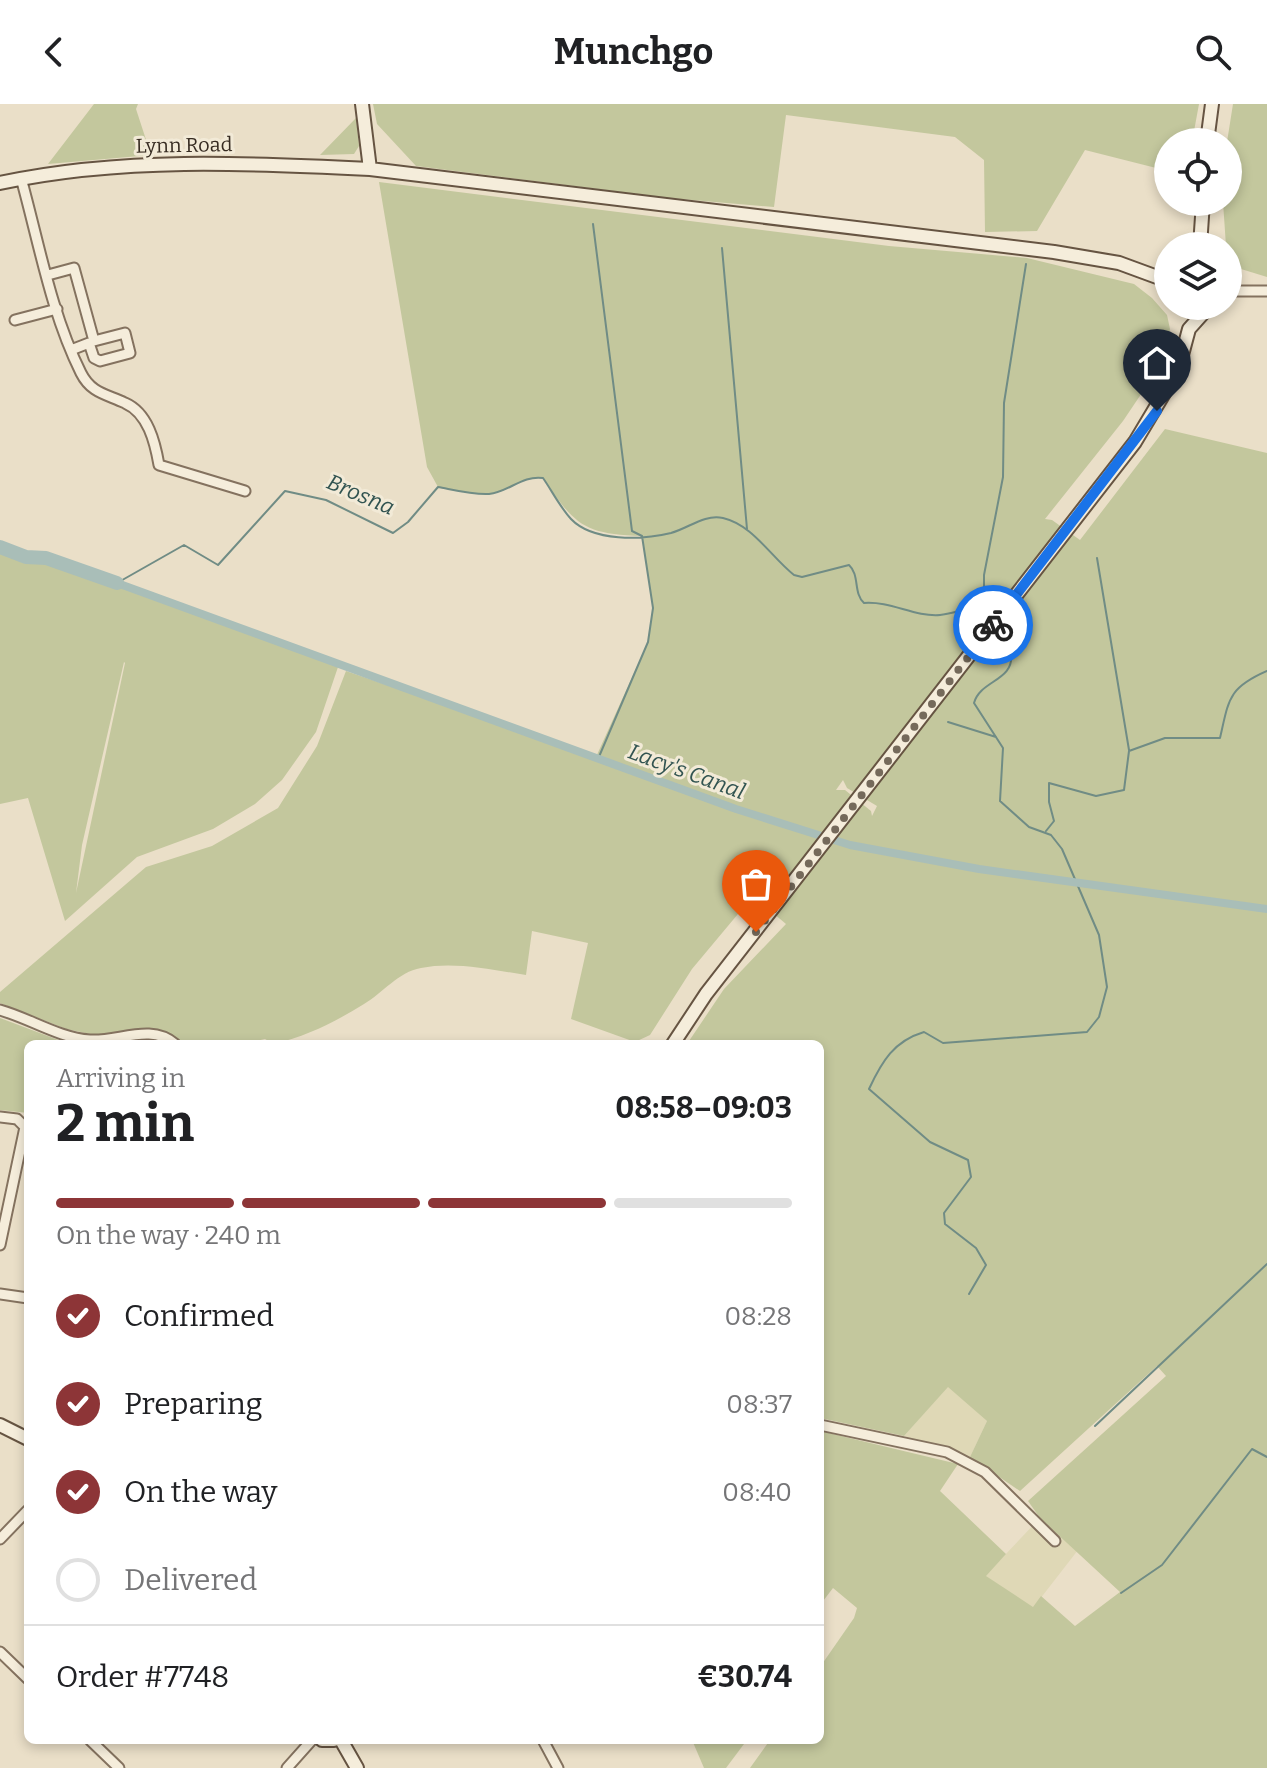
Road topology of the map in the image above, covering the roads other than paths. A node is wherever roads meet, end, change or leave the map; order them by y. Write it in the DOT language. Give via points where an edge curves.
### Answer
graph roads {
  1 [pos="362,104"];
  2 [pos="1212,104"];
  3 [pos="1209,128"];
  4 [pos="370,169"];
  5 [pos="21,178"];
  6 [pos="0,183"];
  7 [pos="48,275"];
  8 [pos="1154,276"];
  9 [pos="1242,291"];
  10 [pos="1267,291"];
  11 [pos="57,309"];
  12 [pos="15,320"];
  13 [pos="1187,320"];
  14 [pos="1198,320"];
  15 [pos="1189,329"];
  16 [pos="71,350"];
  17 [pos="245,491"];
  18 [pos="0,1010"];
  19 [pos="86,1040"];
  20 [pos="86,1040"];
  21 [pos="170,1040"];
  22 [pos="676,1040"];
  23 [pos="0,1117"];
  24 [pos="24,1126"];
  25 [pos="24,1130"];
  26 [pos="4,1199"];
  27 [pos="0,1245"];
  28 [pos="0,1294"];
  29 [pos="24,1297"];
  30 [pos="0,1425"];
  31 [pos="824,1426"];
  32 [pos="24,1437"];
  33 [pos="24,1514"];
  34 [pos="0,1539"];
  35 [pos="1055,1541"];
  36 [pos="0,1652"];
  37 [pos="24,1675"];
  38 [pos="94,1744"];
  39 [pos="308,1744"];
  40 [pos="343,1744"];
  41 [pos="545,1744"];
  42 [pos="119,1768"];
  43 [pos="287,1768"];
  44 [pos="357,1768"];
  45 [pos="558,1768"];
  1 -- 4 [label="street"];
  2 -- 3 [label="street"];
  4 -- 5 [label="street, Lynn Road" via="192,164"];
  4 -- 8 [label="street, Lynn Road" via="1054,252 1119,263"];
  5 -- 6 [label="street, Lynn Road"];
  5 -- 7 [label="street"];
  7 -- 11 [label="street"];
  7 -- 16 [label="street" via="74,268 94,341 125,333 130,353 100,361 89,343"];
  9 -- 10 [label="street"];
  11 -- 12 [label="street"];
  11 -- 16 [label="street"];
  13 -- 15 [label="street"];
  14 -- 15 [label="street"];
  15 -- 22 [label="street" via="1178,370 1157,411"];
  16 -- 17 [label="street" via="97,392 140,415 159,465"];
  18 -- 20 [label="street"];
  19 -- 21 [label="street" via="150,1034"];
  23 -- 24 [label="street" via="17,1119"];
  25 -- 26 [label="street"];
  26 -- 27 [label="street"];
  28 -- 29 [label="street"];
  30 -- 32 [label="street"];
  31 -- 35 [label="street" via="947,1452 985,1472"];
  33 -- 34 [label="street"];
  36 -- 37 [label="street"];
  38 -- 42 [label="street"];
  39 -- 43 [label="street"];
  40 -- 44 [label="street"];
  41 -- 45 [label="street"];
}
